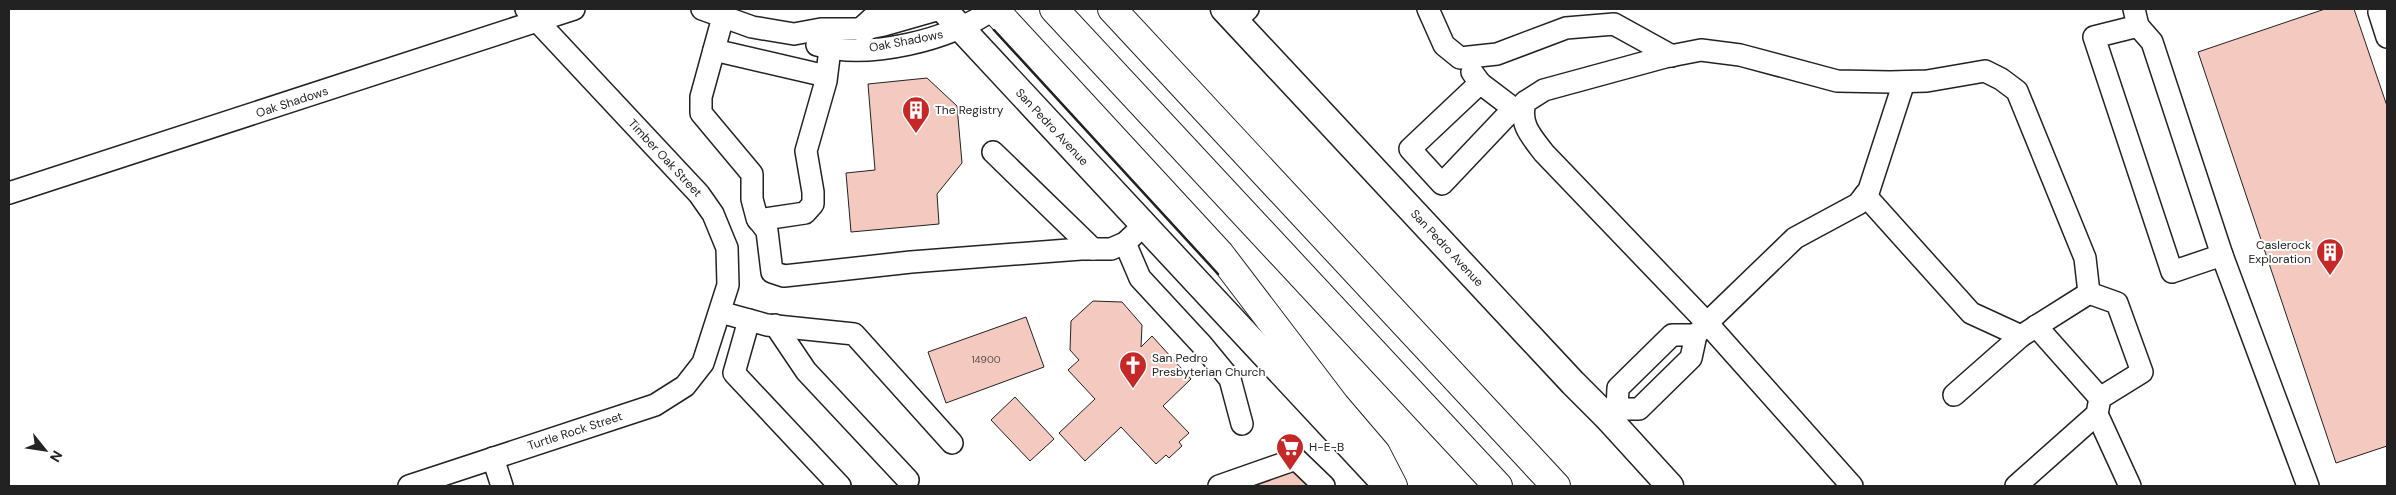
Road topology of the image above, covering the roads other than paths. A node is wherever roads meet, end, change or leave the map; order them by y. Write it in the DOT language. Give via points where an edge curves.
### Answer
graph roads {
  1 [pos="574,9"];
  2 [pos="702,9"];
  3 [pos="886,9"];
  4 [pos="942,9"];
  5 [pos="1054,9"];
  6 [pos="1112,9"];
  7 [pos="1428,9"];
  8 [pos="991,10"];
  9 [pos="2381,11"];
  10 [pos="1236,13"];
  11 [pos="532,15"];
  12 [pos="723,17"];
  13 [pos="2136,18"];
  14 [pos="864,28"];
  15 [pos="961,29"];
  16 [pos="794,34"];
  17 [pos="2387,37"];
  18 [pos="830,49"];
  19 [pos="714,50"];
  20 [pos="1672,56"];
  21 [pos="1462,58"];
  22 [pos="826,76"];
  23 [pos="1904,82"];
  24 [pos="1480,83"];
  25 [pos="1518,112"];
  26 [pos="993,152"];
  27 [pos="9,193"];
  28 [pos="1865,195"];
  29 [pos="758,220"];
  30 [pos="1144,225"];
  31 [pos="1125,243"];
  32 [pos="1093,249"];
  33 [pos="2222,255"];
  34 [pos="2089,293"];
  35 [pos="720,312"];
  36 [pos="749,320"];
  37 [pos="774,325"];
  38 [pos="1702,329"];
  39 [pos="2029,331"];
  40 [pos="712,339"];
  41 [pos="1650,356"];
  42 [pos="1670,379"];
  43 [pos="1954,395"];
  44 [pos="2098,406"];
  45 [pos="1612,413"];
  46 [pos="1242,424"];
  47 [pos="952,443"];
  48 [pos="493,458"];
  49 [pos="908,480"];
  50 [pos="409,486"];
  51 [pos="502,486"];
  52 [pos="840,486"];
  53 [pos="1219,486"];
  54 [pos="1324,486"];
  55 [pos="1387,486"];
  56 [pos="1393,486"];
  57 [pos="1498,486"];
  58 [pos="1556,486"];
  59 [pos="1670,486"];
  60 [pos="1852,486"];
  61 [pos="2016,486"];
  62 [pos="2130,486"];
  63 [pos="2308,486"];
  1 -- 11 [label="street, Oak Shadows"];
  2 -- 12 [label="street, Oak Shadows"];
  3 -- 14 [label="main road"];
  4 -- 14 [label="street, Oak Shadows" via="905,21"];
  4 -- 15 [label="main road, San Pedro Avenue"];
  5 -- 57 [label="highway"];
  6 -- 58 [label="highway"];
  7 -- 21 [label="street" via="1444,45"];
  8 -- 15 [label="street, Oak Shadows"];
  8 -- 56 [label="highway" via="1220,254 1335,405 1376,453"];
  9 -- 17 [label="street"];
  10 -- 45 [label="main road, San Pedro Avenue" via="1573,383"];
  11 -- 27 [label="street, Oak Shadows"];
  11 -- 35 [label="street, Timber Oak Street" via="699,194 713,214 727,248 728,285"];
  12 -- 16 [label="street, Oak Shadows" via="768,31"];
  12 -- 19 [label="street"];
  13 -- 33 [label="street" via="2152,42"];
  13 -- 33 [label="street" via="2094,37 2172,272"];
  14 -- 16 [label="street, Oak Shadows" via="821,29"];
  15 -- 18 [label="street, Oak Shadows" via="888,47"];
  15 -- 30 [label="main road, San Pedro Avenue"];
  16 -- 18 [label="street, Oak Shadows"];
  18 -- 22 [label="street"];
  19 -- 22 [label="street"];
  19 -- 29 [label="street" via="701,97 702,113 752,174 752,199"];
  20 -- 21 [label="street" via="1614,24 1566,28 1497,54"];
  20 -- 23 [label="street" via="1701,50 1740,55 1837,81"];
  20 -- 25 [label="street" via="1544,90 1525,102"];
  21 -- 24 [label="street"];
  22 -- 29 [label="street" via="806,151 813,204 805,213"];
  23 -- 28 [label="street"];
  23 -- 34 [label="street" via="1985,72 2017,91 2085,258"];
  24 -- 25 [label="street"];
  24 -- 25 [label="street" via="1410,149 1442,184"];
  25 -- 38 [label="street" via="1544,153"];
  26 -- 32 [label="street"];
  28 -- 38 [label="street" via="1858,204 1795,238"];
  28 -- 39 [label="street" via="1971,312"];
  29 -- 32 [label="street" via="767,231 772,272 784,276 911,262"];
  30 -- 31 [label="street"];
  30 -- 55 [label="main road, San Pedro Avenue"];
  31 -- 32 [label="street" via="1111,249"];
  31 -- 46 [label="street" via="1140,278 1230,379"];
  33 -- 63 [label="street"];
  34 -- 39 [label="street"];
  34 -- 44 [label="street" via="2117,302 2142,372"];
  35 -- 36 [label="street"];
  35 -- 40 [label="street, Timber Oak Street"];
  36 -- 37 [label="street"];
  36 -- 52 [label="street" via="734,373"];
  37 -- 47 [label="street" via="854,334"];
  37 -- 49 [label="street" via="806,371"];
  38 -- 41 [label="street" via="1672,335"];
  38 -- 42 [label="street" via="1691,358"];
  38 -- 60 [label="street"];
  39 -- 43 [label="street"];
  39 -- 44 [label="street"];
  40 -- 48 [label="street, Turtle Rock Street" via="703,363 685,386 655,405"];
  41 -- 42 [label="street"];
  41 -- 45 [label="street" via="1618,388"];
  42 -- 45 [label="street" via="1639,409"];
  44 -- 61 [label="street"];
  44 -- 62 [label="street"];
  45 -- 59 [label="main road, San Pedro Avenue"];
  48 -- 50 [label="street, Turtle Rock Street"];
  48 -- 51 [label="street"];
  53 -- 54 [label="street" via="1296,459"];
}
